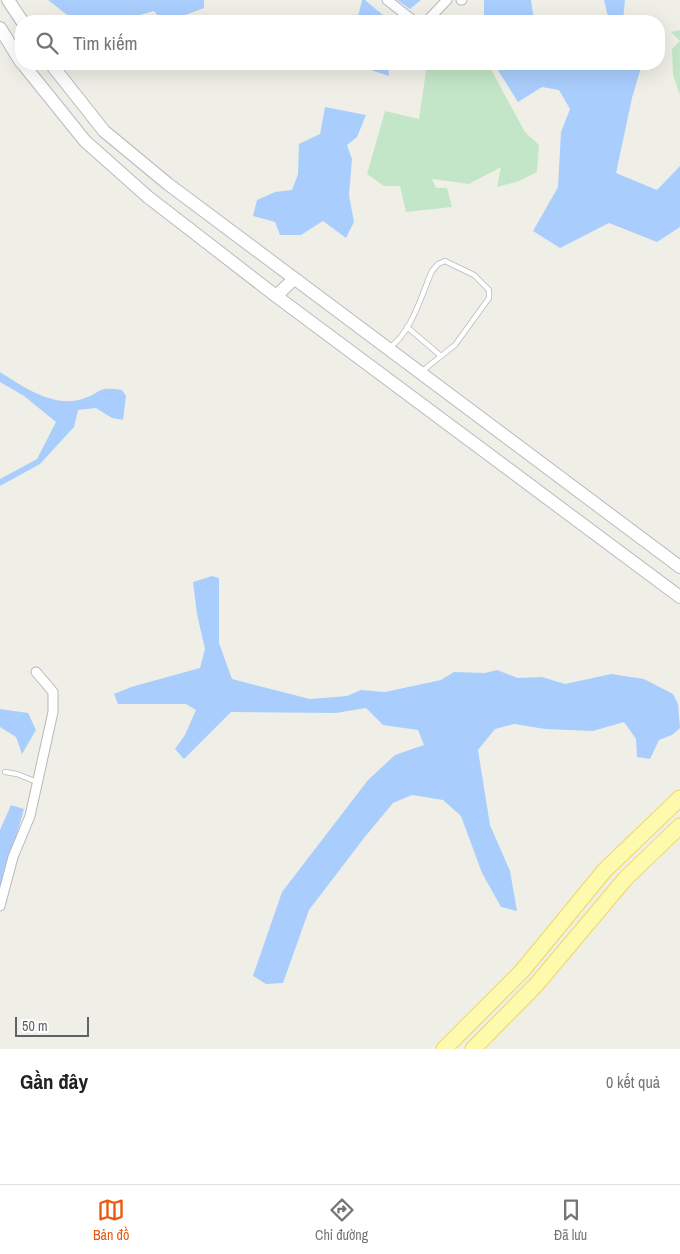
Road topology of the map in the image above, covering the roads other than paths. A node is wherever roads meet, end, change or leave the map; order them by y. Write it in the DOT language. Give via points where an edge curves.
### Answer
graph roads {
  1 [pos="8,0"];
  2 [pos="387,0"];
  3 [pos="447,0"];
  4 [pos="18,15"];
  5 [pos="406,15"];
  6 [pos="433,15"];
  7 [pos="0,28"];
  8 [pos="15,52"];
  9 [pos="28,70"];
  10 [pos="56,70"];
  11 [pos="293,280"];
  12 [pos="276,296"];
  13 [pos="407,326"];
  14 [pos="387,349"];
  15 [pos="441,356"];
  16 [pos="420,373"];
  17 [pos="680,567"];
  18 [pos="680,597"];
  19 [pos="36,672"];
  20 [pos="5,772"];
  21 [pos="38,782"];
  22 [pos="680,798"];
  23 [pos="680,826"];
  24 [pos="0,906"];
  25 [pos="444,1049"];
  26 [pos="473,1049"];
  1 -- 4 [label="main road"];
  2 -- 5 [label="street"];
  3 -- 6 [label="street"];
  7 -- 8 [label="main road"];
  9 -- 12 [label="main road" via="85,141 148,197"];
  10 -- 11 [label="main road" via="104,131"];
  11 -- 12 [label="main road"];
  11 -- 14 [label="main road"];
  12 -- 18 [label="main road"];
  13 -- 14 [label="lane" via="396,343"];
  13 -- 15 [label="lane"];
  13 -- 15 [label="lane" via="438,264 444,261 474,274 489,290 489,298 455,345"];
  14 -- 16 [label="main road"];
  15 -- 16 [label="lane"];
  16 -- 17 [label="main road"];
  19 -- 21 [label="street" via="53,692 53,712"];
  20 -- 21 [label="lane"];
  21 -- 24 [label="street"];
  22 -- 25 [label="main road" via="606,870 522,971"];
  23 -- 26 [label="main road" via="626,878 536,985"];
}
